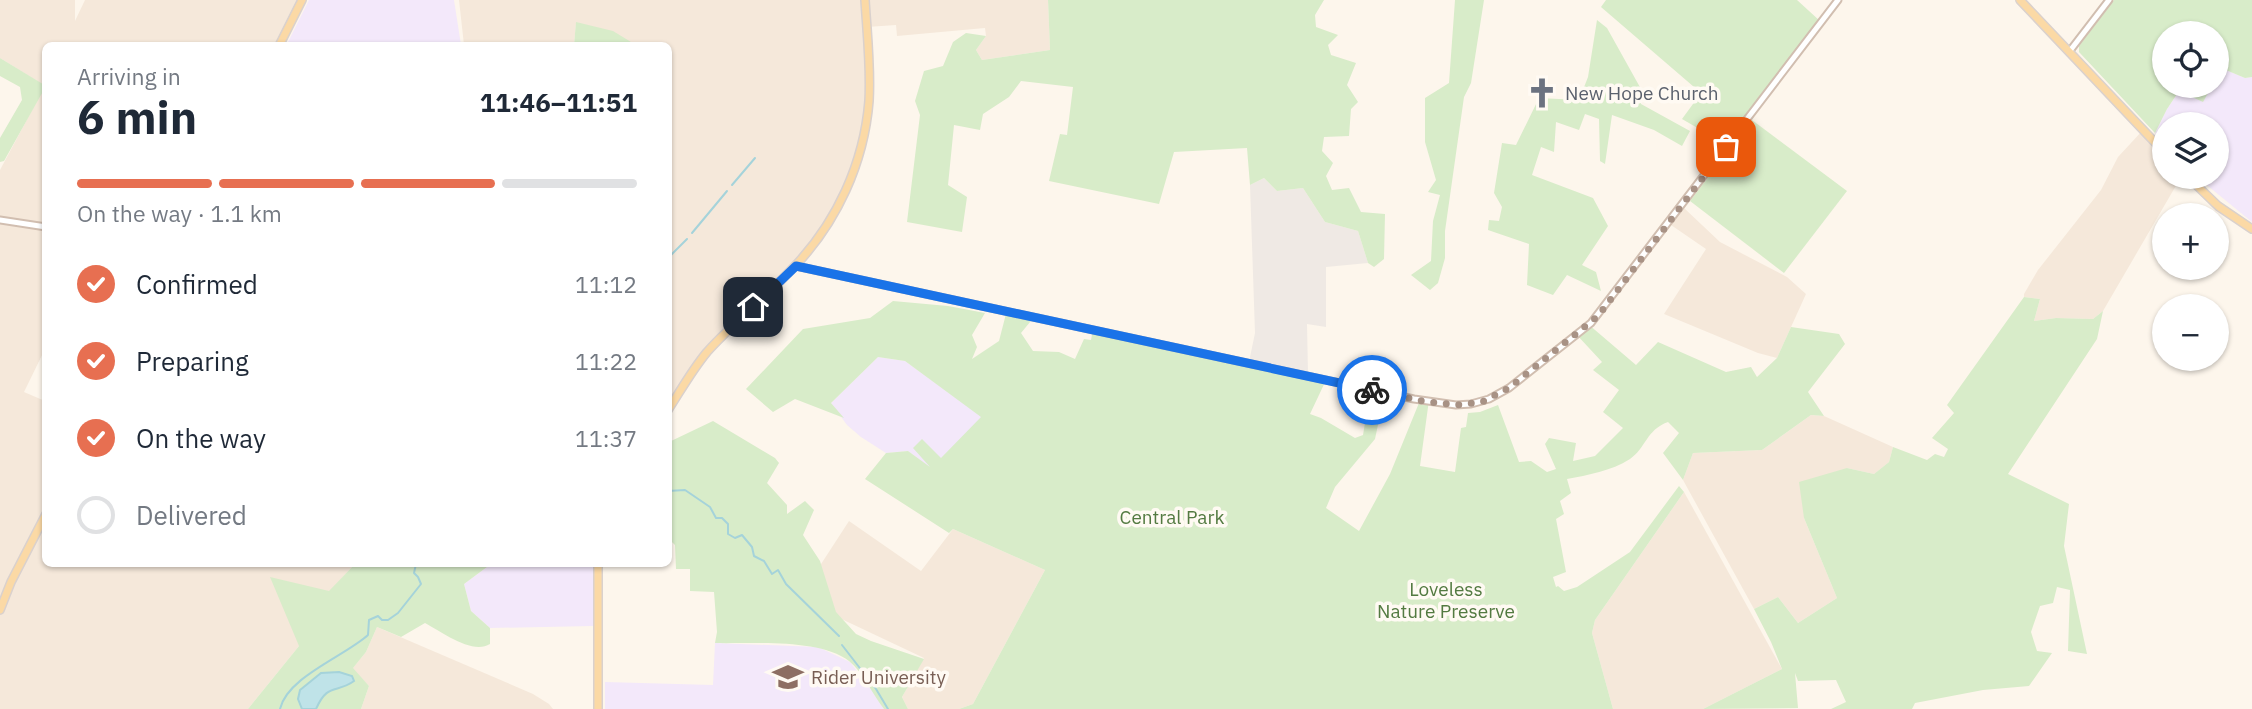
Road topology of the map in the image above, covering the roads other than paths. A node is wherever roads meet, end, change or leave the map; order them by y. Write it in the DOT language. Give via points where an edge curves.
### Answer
graph roads {
  1 [pos="302,0"];
  2 [pos="865,0"];
  3 [pos="1838,0"];
  4 [pos="2020,0"];
  5 [pos="2109,0"];
  6 [pos="281,42"];
  7 [pos="2069,52"];
  8 [pos="2152,139"];
  9 [pos="2200,189"];
  10 [pos="0,220"];
  11 [pos="42,226"];
  12 [pos="2252,229"];
  13 [pos="796,266"];
  14 [pos="672,404"];
  15 [pos="42,522"];
  16 [pos="598,567"];
  17 [pos="0,611"];
  18 [pos="598,709"];
  1 -- 6 [label="main road"];
  2 -- 13 [label="main road" via="869,86 861,146 838,207"];
  3 -- 13 [label="street" via="1598,316 1509,388 1482,402 1422,401"];
  4 -- 7 [label="main road"];
  5 -- 7 [label="street"];
  7 -- 8 [label="main road"];
  9 -- 12 [label="main road"];
  10 -- 11 [label="street"];
  13 -- 14 [label="main road" via="707,353"];
  15 -- 17 [label="main road"];
  16 -- 18 [label="main road"];
}
